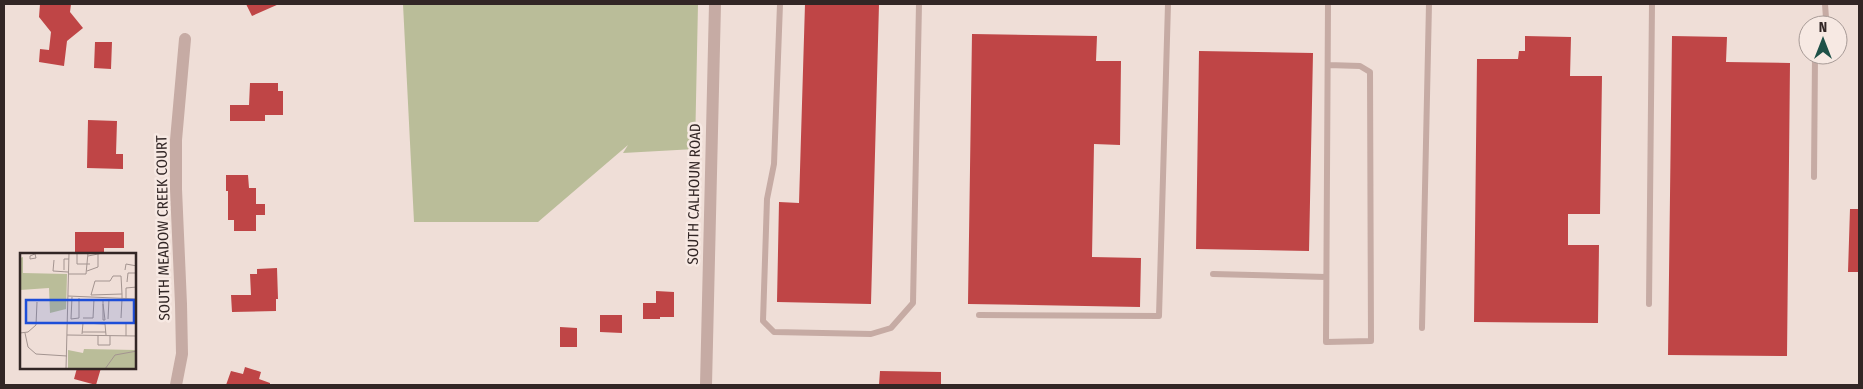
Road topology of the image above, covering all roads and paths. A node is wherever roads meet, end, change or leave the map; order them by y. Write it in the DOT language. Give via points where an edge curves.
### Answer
graph roads {
  1 [pos="715,4"];
  2 [pos="780,4"];
  3 [pos="919,4"];
  4 [pos="1168,4"];
  5 [pos="1328,4"];
  6 [pos="1428,4"];
  7 [pos="1652,4"];
  8 [pos="185,39"];
  9 [pos="1328,65"];
  10 [pos="1815,65"];
  11 [pos="1814,177"];
  12 [pos="1213,274"];
  13 [pos="1326,277"];
  14 [pos="1649,304"];
  15 [pos="979,315"];
  16 [pos="1422,328"];
  17 [pos="176,385"];
  18 [pos="706,385"];
  1 -- 18 [label="street, SOUTH CALHOUN ROAD"];
  2 -- 3 [label="lane" via="774,164 766,199 763,321 774,332 871,334 891,328 913,303"];
  4 -- 15 [label="lane" via="1159,316"];
  5 -- 9 [label="lane"];
  6 -- 16 [label="lane"];
  7 -- 14 [label="lane"];
  8 -- 17 [label="street, SOUTH MEADOW CREEK COURT" via="176,140 182,354"];
  9 -- 13 [label="lane"];
  9 -- 13 [label="lane" via="1360,66 1370,72 1371,341 1326,342"];
  10 -- 11 [label="lane"];
  12 -- 13 [label="lane"];
}
